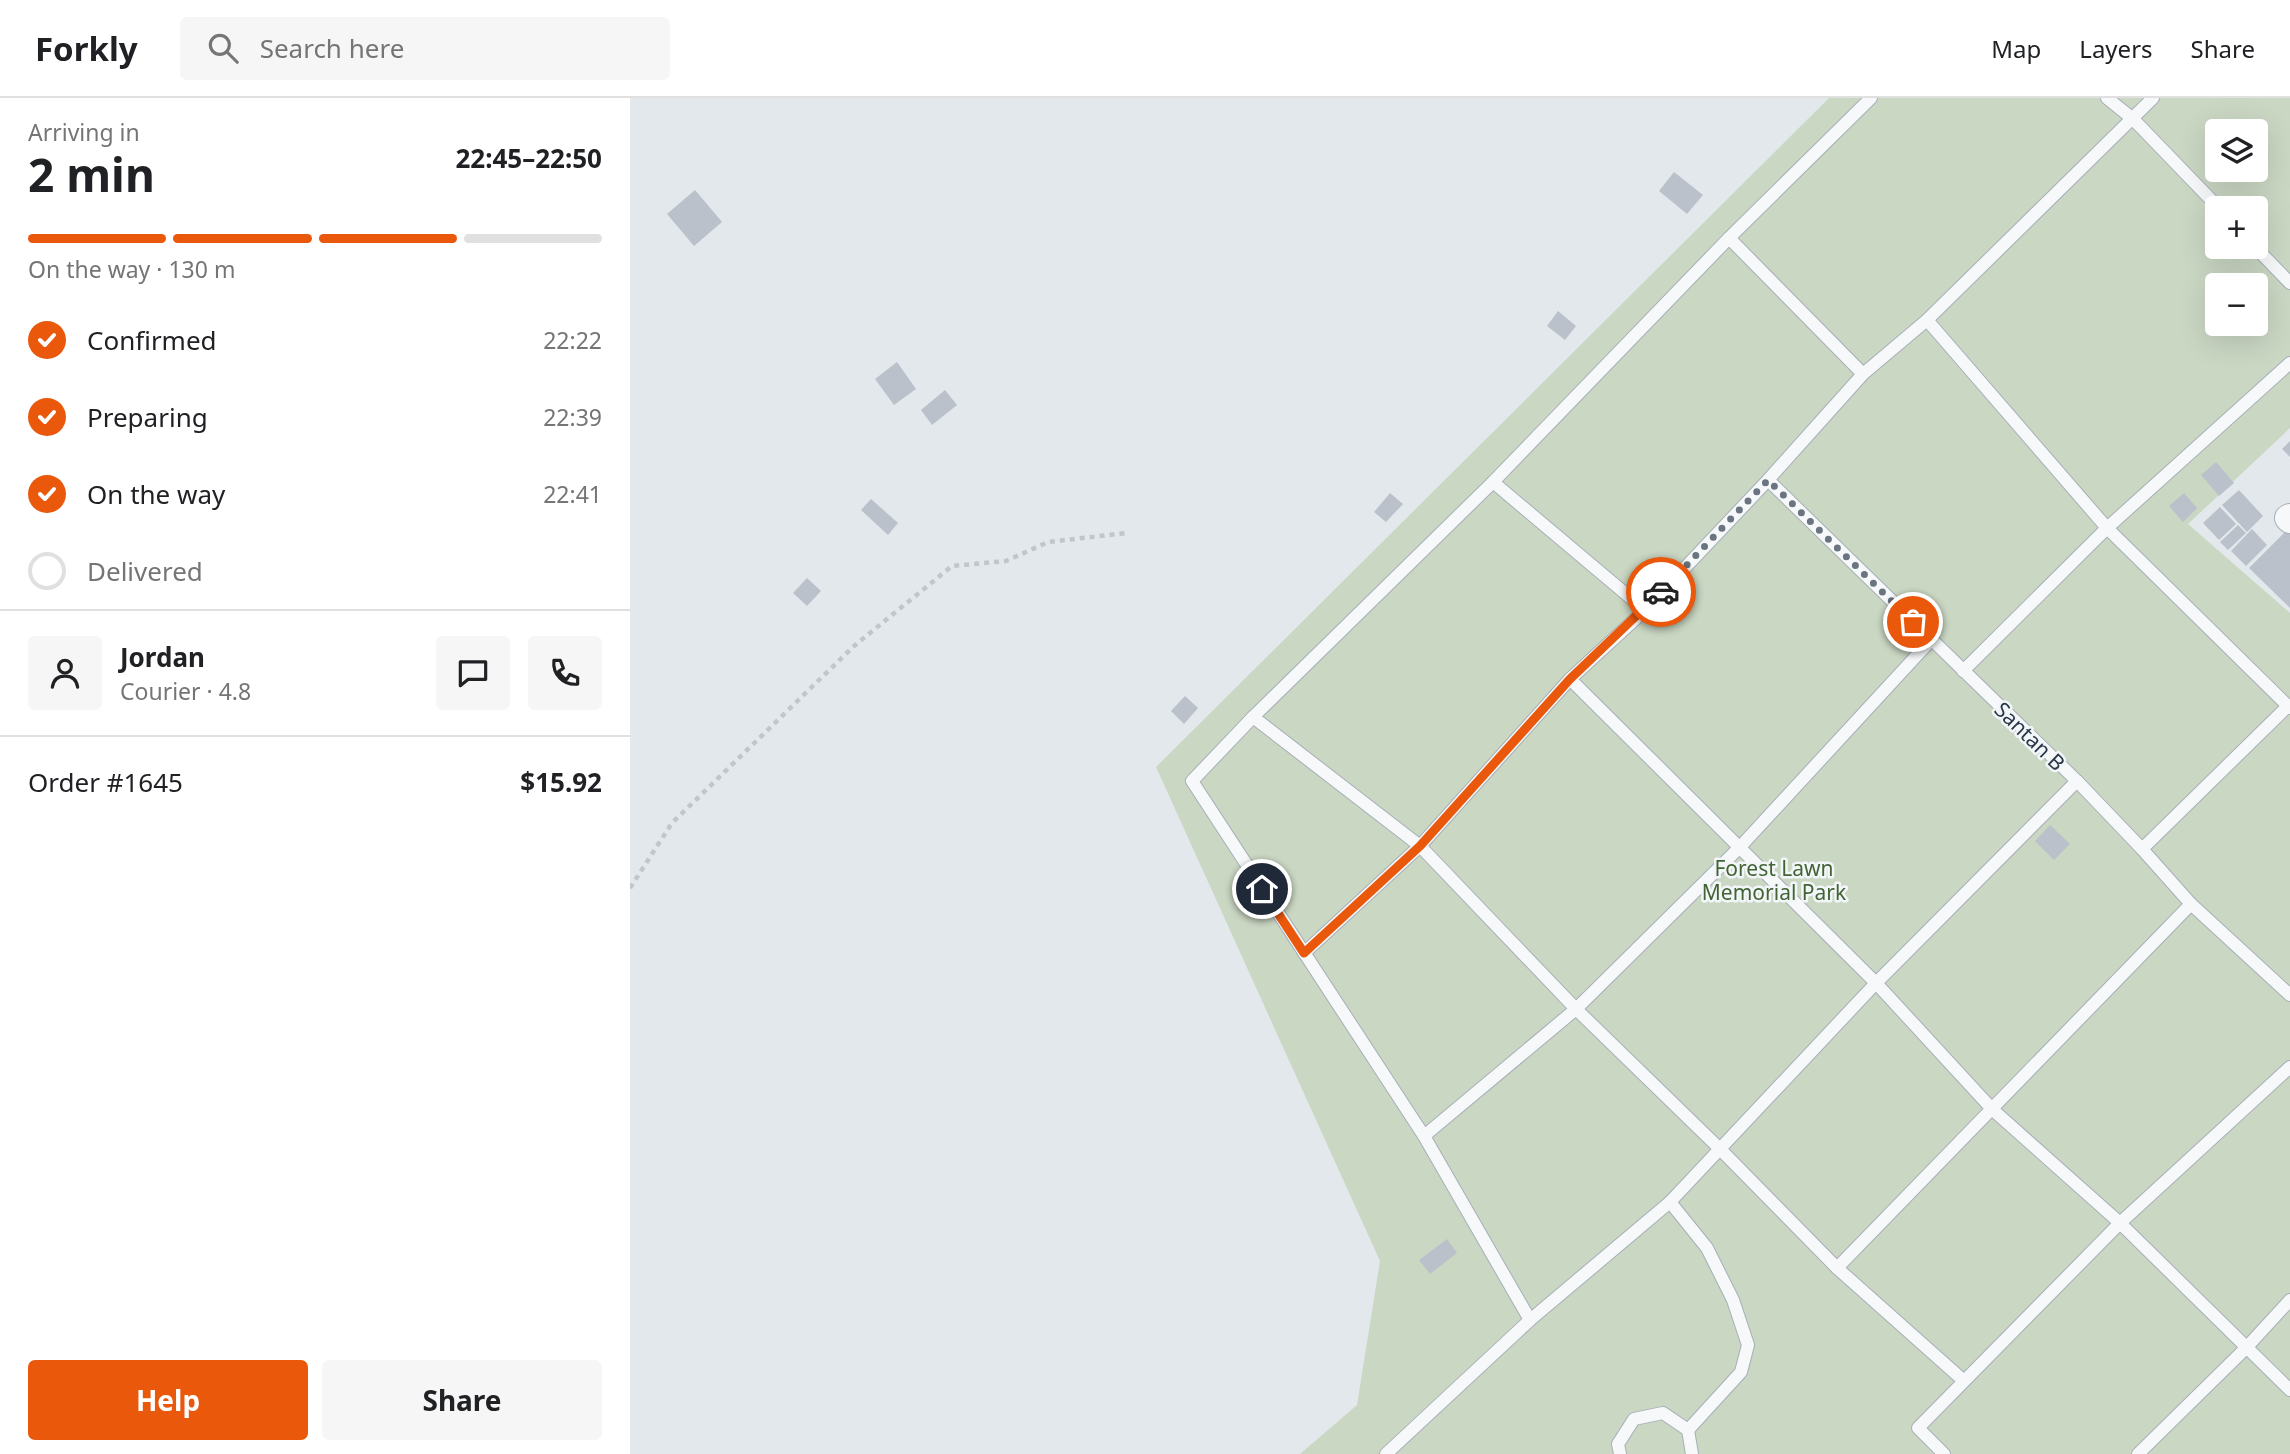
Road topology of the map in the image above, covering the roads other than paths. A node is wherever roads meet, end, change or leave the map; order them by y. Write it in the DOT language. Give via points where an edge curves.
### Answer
graph roads {
  1 [pos="1871,98"];
  2 [pos="2107,98"];
  3 [pos="2153,98"];
  4 [pos="2133,119"];
  5 [pos="2207,196"];
  6 [pos="1729,238"];
  7 [pos="2267,259"];
  8 [pos="2290,283"];
  9 [pos="1927,320"];
  10 [pos="2290,363"];
  11 [pos="1863,374"];
  12 [pos="1768,480"];
  13 [pos="1493,482"];
  14 [pos="2108,527"];
  15 [pos="1645,610"];
  16 [pos="1931,640"];
  17 [pos="1963,671"];
  18 [pos="1570,679"];
  19 [pos="2289,707"];
  20 [pos="1253,717"];
  21 [pos="2077,781"];
  22 [pos="1420,846"];
  23 [pos="1740,847"];
  24 [pos="2142,849"];
  25 [pos="2191,904"];
  26 [pos="1304,953"];
  27 [pos="1876,983"];
  28 [pos="2290,995"];
  29 [pos="1576,1009"];
  30 [pos="2290,1067"];
  31 [pos="1993,1110"];
  32 [pos="1423,1136"];
  33 [pos="1719,1148"];
  34 [pos="1670,1202"];
  35 [pos="2120,1223"];
  36 [pos="1838,1268"];
  37 [pos="2290,1300"];
  38 [pos="1530,1320"];
  39 [pos="2246,1348"];
  40 [pos="1964,1381"];
  41 [pos="2290,1390"];
  42 [pos="1688,1430"];
  43 [pos="1386,1454"];
  44 [pos="1620,1454"];
  45 [pos="1692,1454"];
  46 [pos="1944,1454"];
  47 [pos="2138,1454"];
  1 -- 6 [label="lane"];
  2 -- 4 [label="lane"];
  3 -- 4 [label="lane"];
  4 -- 5 [label="lane"];
  4 -- 9 [label="lane"];
  6 -- 11 [label="lane"];
  6 -- 13 [label="lane"];
  7 -- 8 [label="lane"];
  9 -- 11 [label="lane"];
  9 -- 14 [label="lane"];
  10 -- 14 [label="lane"];
  11 -- 12 [label="lane"];
  12 -- 15 [label="lane"];
  12 -- 16 [label="lane, Santan B"];
  13 -- 15 [label="lane"];
  13 -- 20 [label="lane"];
  14 -- 17 [label="lane"];
  14 -- 19 [label="lane"];
  15 -- 18 [label="lane"];
  16 -- 17 [label="lane, Santan B"];
  16 -- 23 [label="lane"];
  17 -- 21 [label="lane, Santan B"];
  18 -- 22 [label="lane"];
  18 -- 23 [label="lane"];
  19 -- 24 [label="lane"];
  20 -- 22 [label="lane"];
  20 -- 26 [label="lane" via="1192,781"];
  21 -- 24 [label="lane, Santan B"];
  21 -- 27 [label="lane"];
  22 -- 26 [label="lane"];
  22 -- 29 [label="lane"];
  23 -- 27 [label="lane"];
  23 -- 29 [label="lane"];
  24 -- 25 [label="lane, Santan B"];
  25 -- 28 [label="lane, Santan B"];
  25 -- 31 [label="lane"];
  26 -- 32 [label="lane"];
  27 -- 31 [label="lane"];
  27 -- 33 [label="lane"];
  29 -- 32 [label="lane"];
  29 -- 33 [label="lane"];
  30 -- 35 [label="lane"];
  31 -- 35 [label="lane"];
  31 -- 36 [label="lane"];
  32 -- 38 [label="lane"];
  33 -- 34 [label="lane"];
  33 -- 36 [label="lane"];
  34 -- 38 [label="lane"];
  34 -- 42 [label="lane" via="1707,1248 1733,1300 1748,1345 1741,1372"];
  35 -- 39 [label="lane"];
  35 -- 40 [label="lane"];
  36 -- 40 [label="lane"];
  37 -- 39 [label="lane"];
  38 -- 43 [label="lane"];
  39 -- 41 [label="lane"];
  39 -- 47 [label="lane"];
  40 -- 46 [label="lane" via="1918,1428"];
  42 -- 44 [label="lane" via="1663,1413 1634,1419 1618,1444"];
  42 -- 45 [label="lane"];
}
